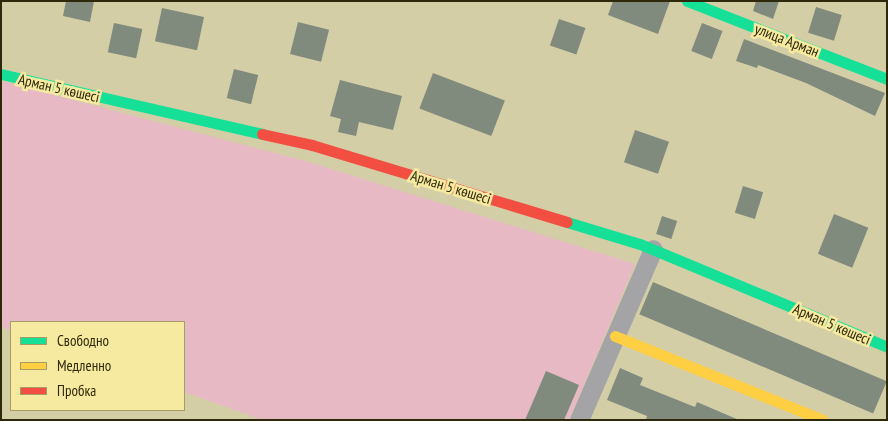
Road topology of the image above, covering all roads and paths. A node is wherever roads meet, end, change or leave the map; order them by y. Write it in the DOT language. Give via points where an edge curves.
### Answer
graph roads {
  1 [pos="687,1"];
  2 [pos="1,74"];
  3 [pos="887,79"];
  4 [pos="653,249"];
  5 [pos="615,336"];
  6 [pos="887,347"];
  7 [pos="581,419"];
  8 [pos="823,420"];
  1 -- 3 [label="street, улица Арман"];
  2 -- 4 [label="street, Арман 5 көшесі" via="312,145"];
  4 -- 5 [label="street"];
  4 -- 6 [label="street, Арман 5 көшесі"];
  5 -- 7 [label="street"];
  5 -- 8 [label="street"];
}
